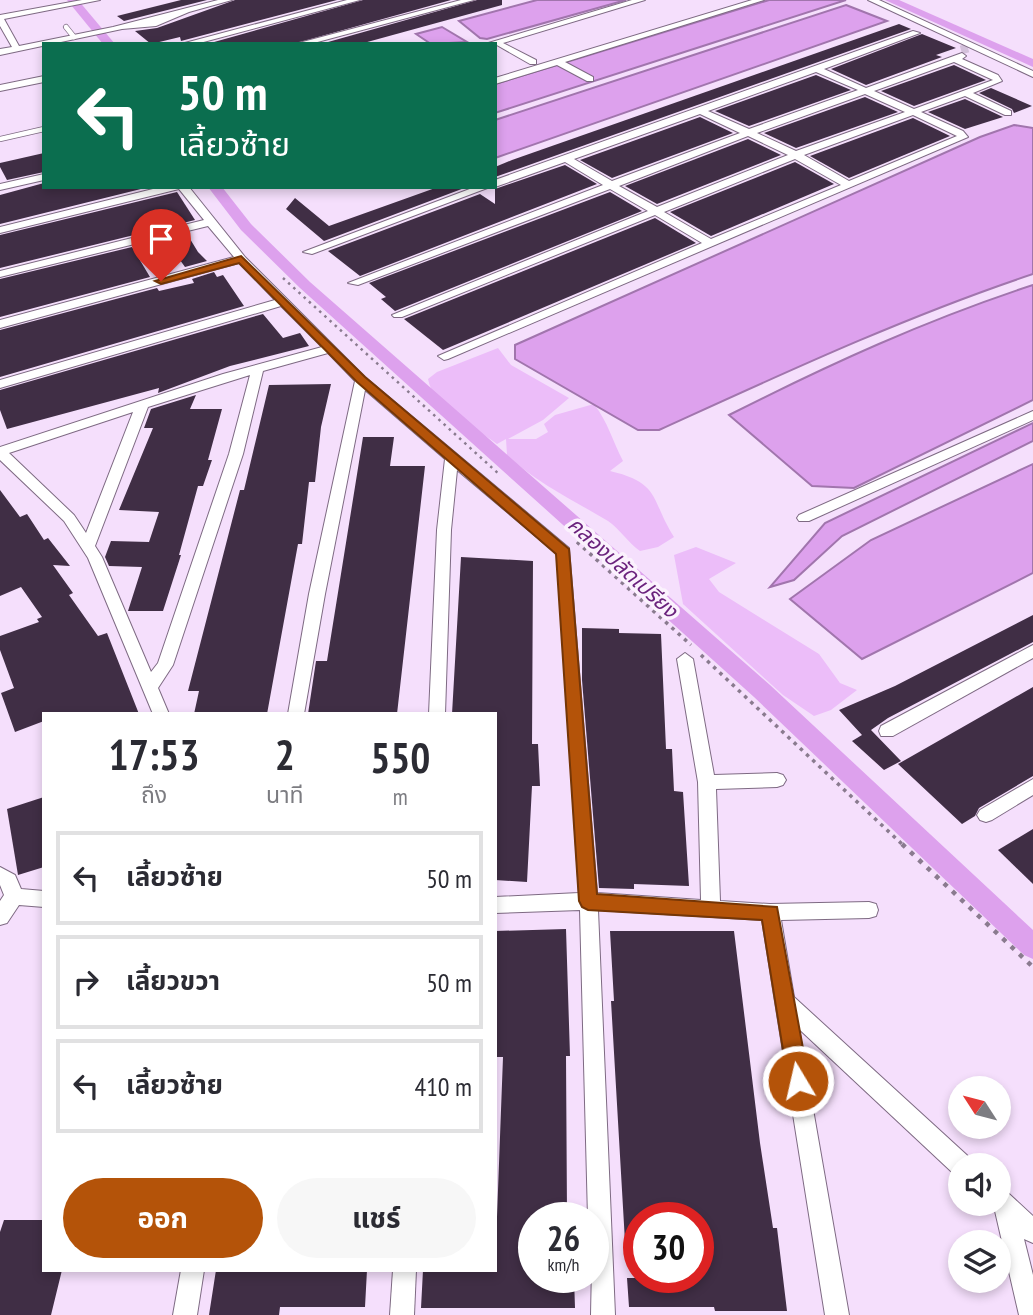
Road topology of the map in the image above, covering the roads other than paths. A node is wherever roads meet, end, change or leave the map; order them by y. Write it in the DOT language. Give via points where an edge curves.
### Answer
graph roads {
  1 [pos="228,0"];
  2 [pos="356,0"];
  3 [pos="470,0"];
  4 [pos="641,0"];
  5 [pos="760,0"];
  6 [pos="872,0"];
  7 [pos="91,1"];
  8 [pos="0,18"];
  9 [pos="66,27"];
  10 [pos="916,33"];
  11 [pos="74,37"];
  12 [pos="50,42"];
  13 [pos="192,42"];
  14 [pos="307,42"];
  15 [pos="495,42"];
  16 [pos="42,44"];
  17 [pos="497,45"];
  18 [pos="17,49"];
  19 [pos="0,52"];
  20 [pos="967,52"];
  21 [pos="534,62"];
  22 [pos="558,62"];
  23 [pos="817,69"];
  24 [pos="1033,74"];
  25 [pos="42,79"];
  26 [pos="590,79"];
  27 [pos="497,81"];
  28 [pos="0,88"];
  29 [pos="866,89"];
  30 [pos="967,94"];
  31 [pos="699,110"];
  32 [pos="917,113"];
  33 [pos="1008,113"];
  34 [pos="42,128"];
  35 [pos="748,132"];
  36 [pos="0,139"];
  37 [pos="796,155"];
  38 [pos="565,158"];
  39 [pos="42,177"];
  40 [pos="497,183"];
  41 [pos="613,184"];
  42 [pos="847,184"];
  43 [pos="0,187"];
  44 [pos="167,189"];
  45 [pos="184,189"];
  46 [pos="480,189"];
  47 [pos="659,210"];
  48 [pos="209,222"];
  49 [pos="0,230"];
  50 [pos="710,243"];
  51 [pos="308,252"];
  52 [pos="241,259"];
  53 [pos="0,274"];
  54 [pos="354,283"];
  55 [pos="282,302"];
  56 [pos="398,315"];
  57 [pos="0,324"];
  58 [pos="330,349"];
  59 [pos="444,356"];
  60 [pos="258,368"];
  61 [pos="361,380"];
  62 [pos="0,384"];
  63 [pos="142,405"];
  64 [pos="1033,415"];
  65 [pos="0,451"];
  66 [pos="452,458"];
  67 [pos="804,518"];
  68 [pos="88,547"];
  69 [pos="1033,651"];
  70 [pos="685,659"];
  71 [pos="150,687"];
  72 [pos="160,712"];
  73 [pos="296,712"];
  74 [pos="437,712"];
  75 [pos="887,731"];
  76 [pos="777,780"];
  77 [pos="707,782"];
  78 [pos="1033,786"];
  79 [pos="986,816"];
  80 [pos="0,875"];
  81 [pos="14,897"];
  82 [pos="42,899"];
  83 [pos="588,901"];
  84 [pos="497,905"];
  85 [pos="711,909"];
  86 [pos="869,910"];
  87 [pos="770,912"];
  88 [pos="0,917"];
  89 [pos="786,1003"];
  90 [pos="948,1153"];
  91 [pos="1011,1211"];
  92 [pos="1005,1216"];
  93 [pos="1033,1232"];
  94 [pos="193,1272"];
  95 [pos="405,1272"];
  96 [pos="185,1315"];
  97 [pos="402,1315"];
  98 [pos="603,1315"];
  99 [pos="837,1315"];
  100 [pos="1031,1315"];
  1 -- 11 [label="street"];
  2 -- 13 [label="street"];
  3 -- 14 [label="street"];
  4 -- 15 [label="street"];
  5 -- 22 [label="street"];
  6 -- 20 [label="street"];
  7 -- 8 [label="street"];
  8 -- 18 [label="street"];
  9 -- 11 [label="lane"];
  10 -- 23 [label="street"];
  11 -- 12 [label="street"];
  16 -- 18 [label="street"];
  17 -- 21 [label="street"];
  18 -- 19 [label="street"];
  20 -- 24 [label="street"];
  20 -- 29 [label="street"];
  20 -- 30 [label="street" via="999,80"];
  22 -- 26 [label="street"];
  22 -- 27 [label="street"];
  23 -- 29 [label="street"];
  23 -- 31 [label="street"];
  25 -- 28 [label="street"];
  29 -- 32 [label="street"];
  29 -- 35 [label="street"];
  30 -- 32 [label="street"];
  30 -- 33 [label="street"];
  31 -- 35 [label="street"];
  31 -- 38 [label="street"];
  32 -- 37 [label="street"];
  32 -- 42 [label="street" via="962,137"];
  34 -- 36 [label="lane"];
  35 -- 37 [label="street"];
  35 -- 41 [label="street"];
  37 -- 42 [label="street"];
  37 -- 47 [label="street"];
  38 -- 40 [label="street"];
  38 -- 41 [label="street"];
  39 -- 43 [label="street"];
  41 -- 47 [label="street"];
  41 -- 54 [label="street"];
  42 -- 50 [label="street"];
  44 -- 49 [label="street"];
  45 -- 48 [label="street"];
  46 -- 51 [label="street"];
  47 -- 50 [label="street"];
  47 -- 56 [label="street"];
  48 -- 52 [label="street"];
  48 -- 53 [label="street"];
  50 -- 59 [label="street"];
  52 -- 55 [label="street"];
  52 -- 57 [label="street"];
  55 -- 58 [label="street"];
  55 -- 62 [label="street"];
  58 -- 60 [label="street"];
  58 -- 61 [label="street"];
  60 -- 63 [label="street"];
  60 -- 71 [label="street" via="232,468 164,665"];
  61 -- 66 [label="street"];
  61 -- 73 [label="street"];
  63 -- 65 [label="street"];
  63 -- 68 [label="street"];
  64 -- 67 [label="street"];
  65 -- 68 [label="street" via="69,518"];
  66 -- 74 [label="street" via="444,530"];
  66 -- 83 [label="street" via="564,552"];
  68 -- 71 [label="street"];
  69 -- 75 [label="street"];
  70 -- 77 [label="street"];
  71 -- 72 [label="street"];
  76 -- 77 [label="street"];
  77 -- 85 [label="street"];
  78 -- 79 [label="street"];
  80 -- 81 [label="street" via="9,881"];
  81 -- 82 [label="street"];
  81 -- 88 [label="street"];
  83 -- 84 [label="street"];
  83 -- 85 [label="street"];
  83 -- 98 [label="street"];
  85 -- 87 [label="street"];
  86 -- 87 [label="street"];
  87 -- 89 [label="street"];
  89 -- 90 [label="street"];
  89 -- 99 [label="street"];
  91 -- 93 [label="street"];
  92 -- 100 [label="street"];
  94 -- 96 [label="street"];
  95 -- 97 [label="street"];
}
